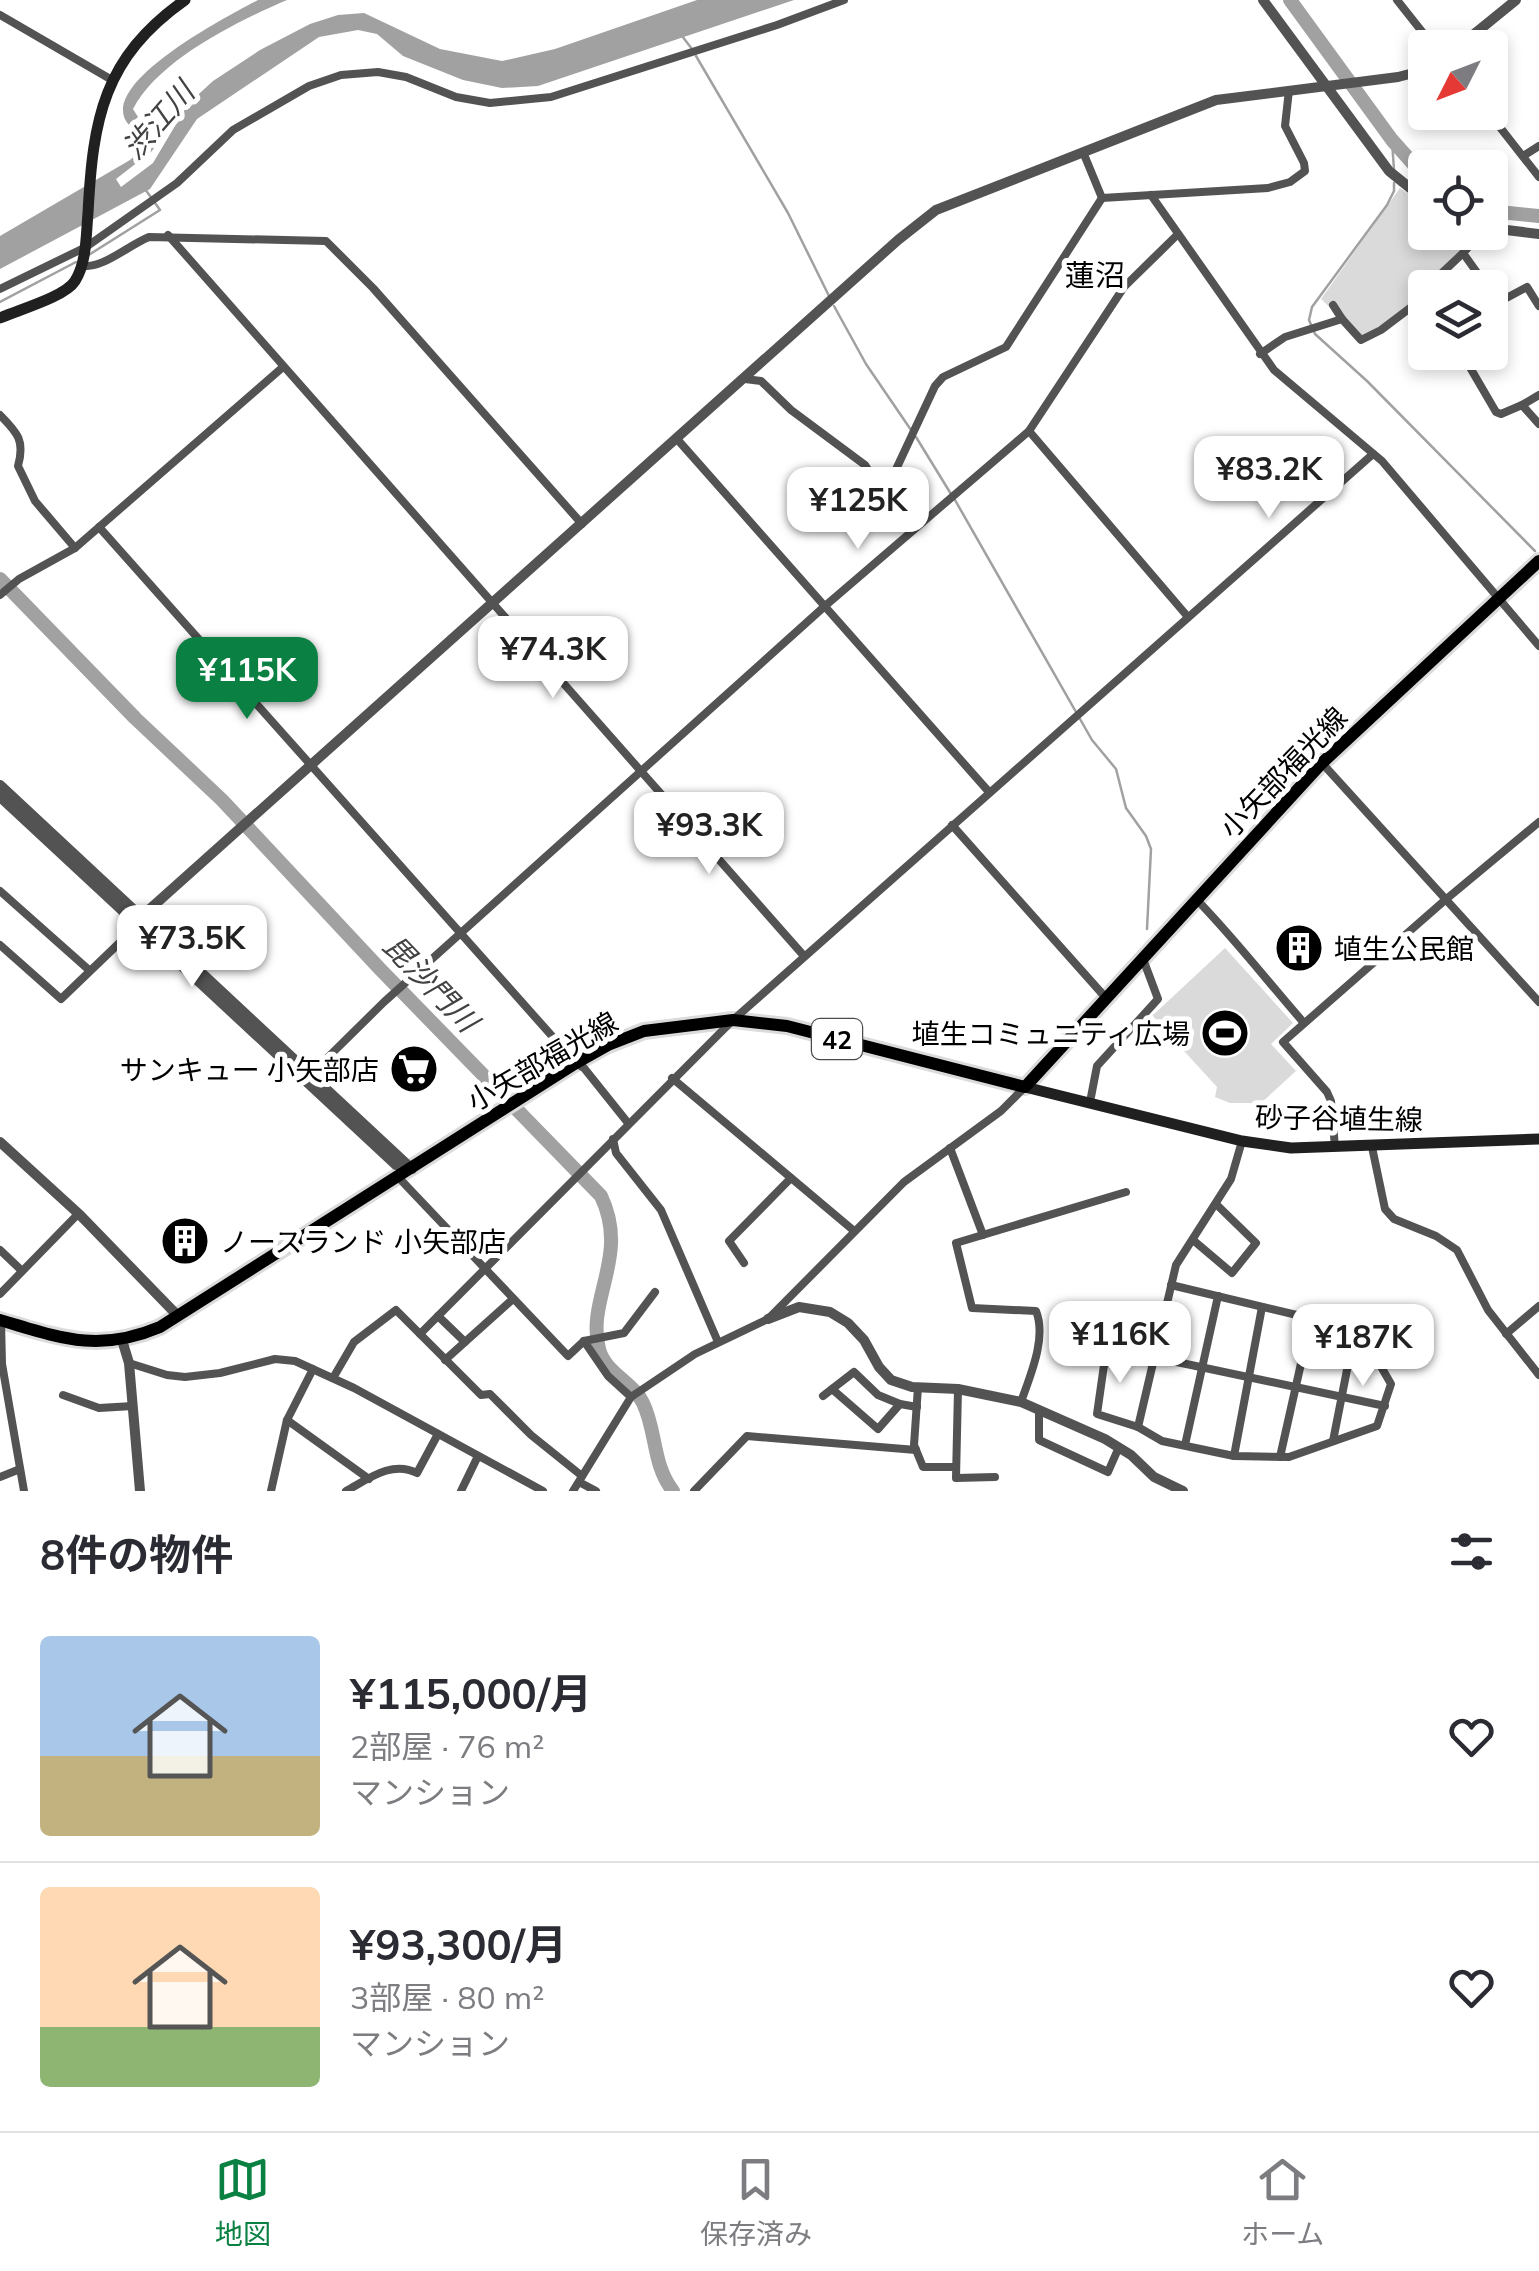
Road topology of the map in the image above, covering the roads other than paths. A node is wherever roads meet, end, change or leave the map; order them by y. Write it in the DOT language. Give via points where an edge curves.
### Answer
graph roads {
  1 [pos="185,0"];
  2 [pos="844,0"];
  3 [pos="1263,0"];
  4 [pos="1397,0"];
  5 [pos="1516,0"];
  6 [pos="0,15"];
  7 [pos="1421,30"];
  8 [pos="1480,30"];
  9 [pos="1408,73"];
  10 [pos="112,80"];
  11 [pos="1326,87"];
  12 [pos="1289,90"];
  13 [pos="1502,130"];
  14 [pos="1539,146"];
  15 [pos="1083,152"];
  16 [pos="1522,156"];
  17 [pos="1539,176"];
  18 [pos="1408,187"];
  19 [pos="1151,195"];
  20 [pos="1102,198"];
  21 [pos="1508,230"];
  22 [pos="1177,234"];
  23 [pos="1539,234"];
  24 [pos="168,235"];
  25 [pos="86,247"];
  26 [pos="1467,250"];
  27 [pos="1464,253"];
  28 [pos="81,266"];
  29 [pos="1446,270"];
  30 [pos="1476,270"];
  31 [pos="1539,278"];
  32 [pos="1528,287"];
  33 [pos="0,290"];
  34 [pos="1508,298"];
  35 [pos="1332,305"];
  36 [pos="1539,306"];
  37 [pos="1408,314"];
  38 [pos="0,318"];
  39 [pos="1342,319"];
  40 [pos="1260,354"];
  41 [pos="283,366"];
  42 [pos="1472,370"];
  43 [pos="745,379"];
  44 [pos="1539,395"];
  45 [pos="1522,406"];
  46 [pos="0,415"];
  47 [pos="1539,424"];
  48 [pos="1028,430"];
  49 [pos="677,440"];
  50 [pos="1373,454"];
  51 [pos="884,495"];
  52 [pos="582,524"];
  53 [pos="99,527"];
  54 [pos="915,528"];
  55 [pos="75,548"];
  56 [pos="1539,561"];
  57 [pos="0,595"];
  58 [pos="1500,598"];
  59 [pos="492,604"];
  60 [pos="825,606"];
  61 [pos="1188,617"];
  62 [pos="1539,646"];
  63 [pos="1322,763"];
  64 [pos="310,764"];
  65 [pos="641,773"];
  66 [pos="0,785"];
  67 [pos="989,792"];
  68 [pos="0,797"];
  69 [pos="1539,822"];
  70 [pos="952,825"];
  71 [pos="0,891"];
  72 [pos="1196,900"];
  73 [pos="1444,900"];
  74 [pos="140,921"];
  75 [pos="461,935"];
  76 [pos="0,945"];
  77 [pos="804,956"];
  78 [pos="1142,958"];
  79 [pos="89,970"];
  80 [pos="1106,998"];
  81 [pos="1539,1002"];
  82 [pos="732,1020"];
  83 [pos="1304,1023"];
  84 [pos="576,1064"];
  85 [pos="311,1074"];
  86 [pos="672,1078"];
  87 [pos="1025,1087"];
  88 [pos="1090,1102"];
  89 [pos="628,1123"];
  90 [pos="613,1138"];
  91 [pos="1539,1139"];
  92 [pos="1242,1140"];
  93 [pos="0,1142"];
  94 [pos="1335,1147"];
  95 [pos="1372,1147"];
  96 [pos="950,1148"];
  97 [pos="412,1169"];
  98 [pos="399,1178"];
  99 [pos="791,1178"];
  100 [pos="1126,1192"];
  101 [pos="1217,1206"];
  102 [pos="78,1213"];
  103 [pos="853,1230"];
  104 [pos="983,1234"];
  105 [pos="1193,1240"];
  106 [pos="0,1250"];
  107 [pos="744,1263"];
  108 [pos="20,1270"];
  109 [pos="485,1270"];
  110 [pos="1171,1285"];
  111 [pos="655,1292"];
  112 [pos="0,1294"];
  113 [pos="1218,1296"];
  114 [pos="513,1299"];
  115 [pos="1539,1306"];
  116 [pos="1262,1307"];
  117 [pos="178,1316"];
  118 [pos="438,1316"];
  119 [pos="768,1319"];
  120 [pos="1311,1319"];
  121 [pos="0,1320"];
  122 [pos="1356,1329"];
  123 [pos="420,1334"];
  124 [pos="1506,1334"];
  125 [pos="122,1340"];
  126 [pos="584,1341"];
  127 [pos="465,1342"];
  128 [pos="718,1342"];
  129 [pos="1154,1358"];
  130 [pos="445,1360"];
  131 [pos="129,1363"];
  132 [pos="1202,1368"];
  133 [pos="313,1369"];
  134 [pos="1539,1375"];
  135 [pos="333,1378"];
  136 [pos="1248,1378"];
  137 [pos="918,1387"];
  138 [pos="1295,1387"];
  139 [pos="832,1389"];
  140 [pos="958,1389"];
  141 [pos="63,1395"];
  142 [pos="822,1396"];
  143 [pos="631,1397"];
  144 [pos="1342,1397"];
  145 [pos="1021,1402"];
  146 [pos="900,1404"];
  147 [pos="133,1406"];
  148 [pos="1385,1406"];
  149 [pos="917,1407"];
  150 [pos="1039,1410"];
  151 [pos="287,1420"];
  152 [pos="1138,1427"];
  153 [pos="0,1434"];
  154 [pos="438,1434"];
  155 [pos="14,1440"];
  156 [pos="1333,1441"];
  157 [pos="1185,1446"];
  158 [pos="1119,1447"];
  159 [pos="916,1450"];
  160 [pos="478,1456"];
  161 [pos="1234,1456"];
  162 [pos="1280,1456"];
  163 [pos="956,1468"];
  164 [pos="20,1469"];
  165 [pos="0,1477"];
  166 [pos="995,1477"];
  167 [pos="369,1479"];
  168 [pos="580,1479"];
  169 [pos="24,1491"];
  170 [pos="140,1491"];
  171 [pos="271,1491"];
  172 [pos="346,1491"];
  173 [pos="461,1491"];
  174 [pos="543,1491"];
  175 [pos="573,1491"];
  176 [pos="596,1491"];
  177 [pos="694,1491"];
  178 [pos="1183,1491"];
  1 -- 10 [label="main road" via="140,37"];
  2 -- 25 [label="street" via="551,98 490,103 406,77 341,75 278,101 233,130 177,183"];
  3 -- 11 [label="street"];
  4 -- 7 [label="street"];
  5 -- 8 [label="street"];
  6 -- 10 [label="street"];
  9 -- 11 [label="street"];
  10 -- 25 [label="main road" via="96,123"];
  11 -- 12 [label="street"];
  11 -- 18 [label="street" via="1389,172"];
  12 -- 15 [label="street" via="1216,100"];
  12 -- 19 [label="street" via="1285,126 1305,171 1268,188"];
  13 -- 16 [label="street"];
  14 -- 16 [label="street"];
  15 -- 20 [label="street"];
  15 -- 43 [label="street" via="936,210"];
  16 -- 17 [label="street"];
  19 -- 20 [label="street"];
  19 -- 22 [label="street"];
  20 -- 51 [label="street" via="1006,347 935,386"];
  21 -- 23 [label="street"];
  22 -- 40 [label="street"];
  22 -- 48 [label="street" via="1124,287"];
  24 -- 28 [label="street" via="149,236 99,266"];
  24 -- 41 [label="street"];
  24 -- 52 [label="street" via="326,241"];
  25 -- 28 [label="main road"];
  25 -- 33 [label="street"];
  26 -- 27 [label="street"];
  27 -- 29 [label="street"];
  27 -- 30 [label="street"];
  28 -- 38 [label="main road" via="67,289"];
  31 -- 32 [label="street"];
  32 -- 34 [label="street"];
  32 -- 36 [label="street"];
  35 -- 39 [label="street"];
  37 -- 39 [label="street" via="1361,340"];
  39 -- 40 [label="street" via="1285,337"];
  40 -- 50 [label="street"];
  41 -- 53 [label="street"];
  41 -- 59 [label="street"];
  42 -- 45 [label="street" via="1496,412"];
  43 -- 49 [label="street"];
  43 -- 51 [label="street" via="761,382 866,465"];
  44 -- 45 [label="street"];
  45 -- 47 [label="street"];
  46 -- 55 [label="street" via="21,438 18,466 36,501"];
  48 -- 54 [label="street"];
  48 -- 61 [label="street"];
  49 -- 52 [label="street"];
  49 -- 60 [label="street"];
  50 -- 58 [label="street"];
  50 -- 61 [label="street"];
  51 -- 54 [label="street"];
  52 -- 59 [label="street"];
  53 -- 55 [label="street"];
  53 -- 64 [label="street"];
  54 -- 60 [label="street"];
  55 -- 57 [label="street"];
  56 -- 58 [label="main road, 小矢部福光線"];
  58 -- 62 [label="street"];
  58 -- 63 [label="main road, 小矢部福光線"];
  59 -- 64 [label="street"];
  59 -- 65 [label="street"];
  60 -- 65 [label="street"];
  60 -- 67 [label="street"];
  61 -- 67 [label="street"];
  63 -- 72 [label="main road, 小矢部福光線"];
  63 -- 73 [label="street"];
  64 -- 74 [label="street"];
  64 -- 75 [label="street"];
  65 -- 75 [label="street"];
  65 -- 77 [label="street"];
  66 -- 74 [label="street"];
  67 -- 70 [label="street"];
  68 -- 74 [label="street"];
  69 -- 73 [label="street"];
  70 -- 77 [label="street"];
  70 -- 80 [label="street"];
  71 -- 79 [label="street"];
  72 -- 78 [label="main road, 小矢部福光線"];
  72 -- 83 [label="street"];
  73 -- 81 [label="street"];
  73 -- 83 [label="street"];
  74 -- 79 [label="street"];
  74 -- 85 [label="street"];
  74 -- 97 [label="street" via="396,1165"];
  75 -- 84 [label="street"];
  75 -- 85 [label="street"];
  76 -- 79 [label="street" via="60,999"];
  77 -- 82 [label="street"];
  78 -- 80 [label="main road, 小矢部福光線"];
  78 -- 88 [label="street" via="1158,1000 1097,1066"];
  80 -- 87 [label="main road, 小矢部福光線"];
  82 -- 84 [label="main road, 小矢部福光線 / 42" via="644,1031"];
  82 -- 86 [label="street"];
  82 -- 87 [label="main road, 小矢部福光線 / 42" via="787,1026"];
  83 -- 94 [label="street" via="1282,1042 1332,1101"];
  84 -- 89 [label="street"];
  84 -- 97 [label="main road, 小矢部福光線 / 42"];
  85 -- 97 [label="street"];
  86 -- 89 [label="street"];
  86 -- 99 [label="street"];
  87 -- 88 [label="main road, 砂子谷埴生線"];
  87 -- 96 [label="street"];
  88 -- 92 [label="main road, 砂子谷埴生線"];
  89 -- 90 [label="street"];
  90 -- 109 [label="street"];
  90 -- 128 [label="street" via="616,1153 661,1210"];
  91 -- 95 [label="main road, 砂子谷埴生線"];
  92 -- 94 [label="main road, 砂子谷埴生線"];
  92 -- 101 [label="street"];
  93 -- 102 [label="street"];
  94 -- 95 [label="main road, 砂子谷埴生線"];
  95 -- 124 [label="street" via="1386,1208 1394,1219 1457,1250"];
  96 -- 103 [label="street"];
  96 -- 104 [label="street"];
  97 -- 98 [label="main road, 小矢部福光線 / 42"];
  98 -- 109 [label="street"];
  98 -- 117 [label="main road, 小矢部福光線 / 42"];
  99 -- 103 [label="street"];
  99 -- 107 [label="street" via="729,1241"];
  100 -- 104 [label="street"];
  101 -- 105 [label="street"];
  101 -- 105 [label="street" via="1256,1243 1232,1273"];
  102 -- 108 [label="street"];
  102 -- 117 [label="street"];
  103 -- 119 [label="street"];
  104 -- 145 [label="street" via="956,1242 972,1308 1036,1311 1039,1318 1035,1361"];
  105 -- 110 [label="street"];
  106 -- 108 [label="street"];
  108 -- 112 [label="street"];
  109 -- 114 [label="street"];
  109 -- 118 [label="street"];
  110 -- 113 [label="street"];
  110 -- 129 [label="street"];
  111 -- 126 [label="street" via="624,1333"];
  113 -- 116 [label="street"];
  113 -- 132 [label="street"];
  114 -- 126 [label="street" via="568,1356"];
  114 -- 127 [label="street"];
  115 -- 124 [label="street"];
  116 -- 120 [label="street"];
  116 -- 136 [label="street"];
  117 -- 125 [label="main road, 小矢部福光線 / 42"];
  118 -- 123 [label="street"];
  118 -- 127 [label="street"];
  119 -- 128 [label="street"];
  119 -- 137 [label="street" via="799,1306 830,1312 864,1340 892,1380"];
  120 -- 122 [label="street"];
  120 -- 138 [label="street"];
  121 -- 125 [label="main road, 小矢部福光線 / 42" via="81,1342"];
  121 -- 155 [label="street"];
  122 -- 144 [label="street"];
  122 -- 148 [label="street" via="1391,1384"];
  123 -- 130 [label="street"];
  123 -- 135 [label="street" via="396,1310 354,1342"];
  124 -- 134 [label="street"];
  125 -- 131 [label="street"];
  126 -- 143 [label="street"];
  127 -- 130 [label="street"];
  128 -- 143 [label="street"];
  129 -- 132 [label="street"];
  129 -- 152 [label="street"];
  129 -- 152 [label="street" via="1120,1350 1104,1364 1097,1414"];
  130 -- 168 [label="street"];
  131 -- 133 [label="street" via="185,1377 276,1359"];
  131 -- 147 [label="street"];
  132 -- 136 [label="street"];
  132 -- 157 [label="street"];
  133 -- 135 [label="street"];
  133 -- 151 [label="street"];
  135 -- 154 [label="street"];
  136 -- 138 [label="street"];
  136 -- 161 [label="street"];
  137 -- 140 [label="street"];
  137 -- 149 [label="street"];
  138 -- 144 [label="street"];
  138 -- 162 [label="street"];
  139 -- 142 [label="street"];
  139 -- 146 [label="street" via="854,1372"];
  139 -- 146 [label="street" via="878,1429"];
  140 -- 145 [label="street"];
  140 -- 163 [label="street"];
  141 -- 147 [label="street" via="98,1408"];
  143 -- 168 [label="street"];
  144 -- 148 [label="street"];
  144 -- 156 [label="street"];
  145 -- 150 [label="street"];
  146 -- 149 [label="street"];
  147 -- 170 [label="street"];
  148 -- 156 [label="street" via="1377,1426"];
  149 -- 159 [label="street"];
  150 -- 158 [label="street"];
  150 -- 158 [label="street" via="1040,1440 1108,1472"];
  151 -- 167 [label="street"];
  151 -- 171 [label="street"];
  152 -- 157 [label="street"];
  153 -- 155 [label="street"];
  154 -- 160 [label="street"];
  154 -- 167 [label="street" via="417,1473 399,1467"];
  155 -- 164 [label="street"];
  156 -- 162 [label="street"];
  157 -- 161 [label="street"];
  158 -- 178 [label="street"];
  159 -- 163 [label="street" via="923,1467"];
  159 -- 177 [label="street" via="747,1436"];
  160 -- 173 [label="street"];
  160 -- 174 [label="street"];
  161 -- 162 [label="street"];
  163 -- 166 [label="street" via="956,1478"];
  164 -- 165 [label="street"];
  164 -- 169 [label="street"];
  167 -- 172 [label="street"];
  168 -- 175 [label="street"];
  168 -- 176 [label="street"];
}
